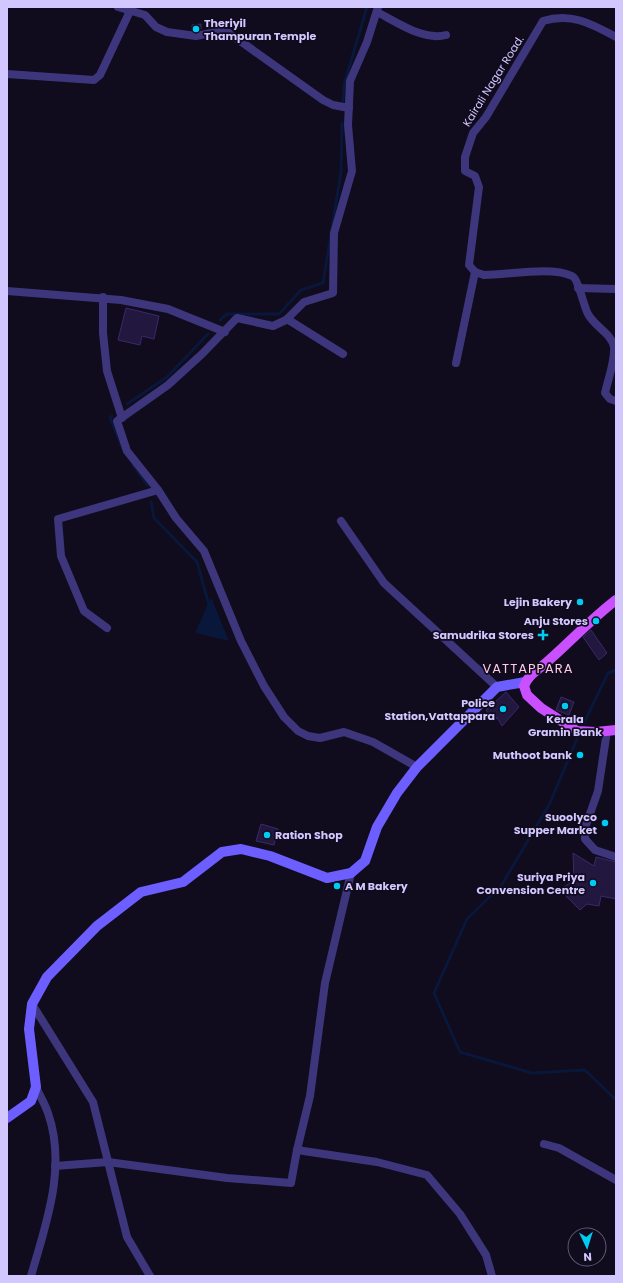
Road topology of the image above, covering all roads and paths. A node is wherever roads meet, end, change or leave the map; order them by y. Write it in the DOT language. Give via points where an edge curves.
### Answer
graph roads {
  1 [pos="118,7"];
  2 [pos="378,9"];
  3 [pos="130,10"];
  4 [pos="446,35"];
  5 [pos="616,37"];
  6 [pos="7,74"];
  7 [pos="349,108"];
  8 [pos="474,272"];
  9 [pos="578,288"];
  10 [pos="616,289"];
  11 [pos="7,291"];
  12 [pos="103,297"];
  13 [pos="287,319"];
  14 [pos="225,332"];
  15 [pos="343,354"];
  16 [pos="456,363"];
  17 [pos="616,400"];
  18 [pos="122,418"];
  19 [pos="158,490"];
  20 [pos="342,522"];
  21 [pos="616,600"];
  22 [pos="107,628"];
  23 [pos="525,682"];
  24 [pos="497,688"];
  25 [pos="611,731"];
  26 [pos="418,767"];
  27 [pos="616,857"];
  28 [pos="351,873"];
  29 [pos="32,1004"];
  30 [pos="36,1087"];
  31 [pos="7,1118"];
  32 [pos="544,1144"];
  33 [pos="297,1150"];
  34 [pos="108,1162"];
  35 [pos="55,1166"];
  36 [pos="616,1180"];
  37 [pos="32,1276"];
  38 [pos="150,1276"];
  39 [pos="492,1276"];
  1 -- 3 [label="street"];
  2 -- 4 [label="street" via="426,35"];
  2 -- 7 [label="street" via="350,81"];
  3 -- 6 [label="street" via="100,75 94,80"];
  3 -- 7 [label="street" via="145,15 167,32 196,36 216,32 229,33 323,100"];
  5 -- 8 [label="street, Kairali Nagar Road." via="577,18 556,16 543,21 486,117 473,133 465,157 465,170 475,176 479,187 470,265"];
  7 -- 13 [label="street" via="352,171 334,233 333,293 304,302"];
  8 -- 9 [label="street" via="495,275 554,272 573,276 577,280"];
  8 -- 16 [label="street"];
  9 -- 10 [label="street"];
  9 -- 17 [label="street" via="588,314 612,339 614,349 605,393 610,399"];
  11 -- 12 [label="street"];
  12 -- 14 [label="street" via="168,309"];
  12 -- 18 [label="street" via="107,371"];
  13 -- 14 [label="street" via="273,326 239,317"];
  13 -- 15 [label="street"];
  14 -- 18 [label="street" via="168,385"];
  18 -- 19 [label="street" via="117,422 127,451"];
  19 -- 22 [label="street" via="58,519 60,556 84,611"];
  19 -- 26 [label="street" via="176,518 204,551 241,641 264,686 284,717 298,731 308,736 320,738 344,732 373,742"];
  20 -- 24 [label="street" via="384,583"];
  21 -- 23 [label="main road"];
  23 -- 24 [label="main road"];
  23 -- 25 [label="main road" via="527,695 541,708 577,731"];
  24 -- 26 [label="main road"];
  25 -- 27 [label="street" via="598,791 585,828 585,839 595,850"];
  26 -- 28 [label="main road" via="397,793 377,827 365,861"];
  28 -- 29 [label="main road" via="327,878 270,856 241,849 222,852 183,882 141,892 97,926 47,977"];
  28 -- 33 [label="street" via="325,983 310,1096"];
  29 -- 30 [label="main road" via="29,1029"];
  29 -- 34 [label="street" via="93,1102"];
  30 -- 31 [label="main road" via="31,1101"];
  30 -- 35 [label="street" via="48,1113"];
  32 -- 36 [label="street" via="559,1148"];
  33 -- 34 [label="street" via="291,1183 228,1178"];
  33 -- 39 [label="street" via="377,1162 427,1175 460,1214 486,1255"];
  34 -- 35 [label="street"];
  34 -- 38 [label="street" via="127,1238"];
  35 -- 37 [label="street" via="49,1214"];
}
